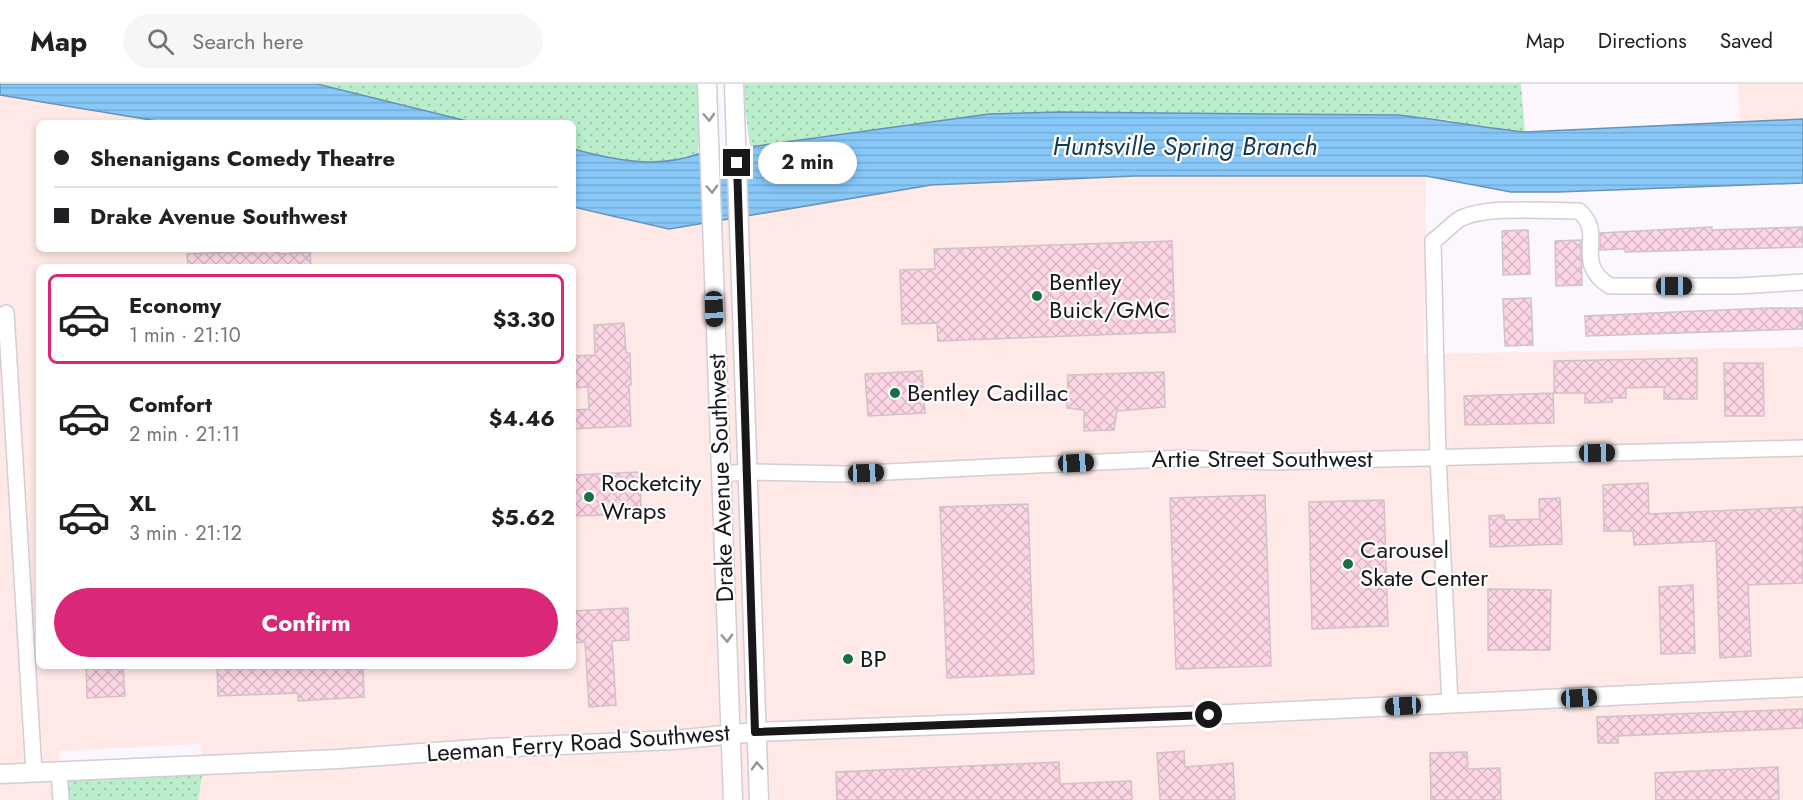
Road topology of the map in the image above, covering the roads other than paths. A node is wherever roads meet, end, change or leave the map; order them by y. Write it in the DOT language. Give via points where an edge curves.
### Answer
graph roads {
  1 [pos="707,84"];
  2 [pos="734,84"];
  3 [pos="1803,282"];
  4 [pos="6,313"];
  5 [pos="1803,448"];
  6 [pos="1438,457"];
  7 [pos="747,472"];
  8 [pos="721,474"];
  9 [pos="1803,687"];
  10 [pos="1450,704"];
  11 [pos="755,732"];
  12 [pos="730,734"];
  13 [pos="59,771"];
  14 [pos="34,773"];
  15 [pos="0,774"];
  16 [pos="61,800"];
  17 [pos="733,800"];
  18 [pos="759,800"];
  1 -- 8 [label="street, Drake Avenue Southwest, one-way"];
  2 -- 7 [label="street, Drake Avenue Southwest"];
  3 -- 6 [label="street" via="1610,286 1598,279 1591,266 1590,228 1587,217 1579,211 1491,211 1459,220 1433,241"];
  4 -- 14 [label="street"];
  5 -- 6 [label="street, Artie Street Southwest"];
  6 -- 7 [label="street, Artie Street Southwest" via="1272,462 1185,458 845,474"];
  6 -- 10 [label="street"];
  7 -- 8 [label="street, Artie Street Southwest"];
  7 -- 11 [label="street, Drake Avenue Southwest"];
  8 -- 12 [label="street, Drake Avenue Southwest, one-way"];
  9 -- 10 [label="street, Leeman Ferry Road Southwest"];
  10 -- 11 [label="street, Leeman Ferry Road Southwest"];
  11 -- 12 [label="street, Leeman Ferry Road Southwest"];
  18 -- 11 [label="street, Drake Avenue Southwest, one-way"];
  12 -- 13 [label="street, Leeman Ferry Road Southwest" via="338,759"];
  12 -- 17 [label="street, Drake Avenue Southwest"];
  13 -- 14 [label="street, Leeman Ferry Road Southwest"];
  13 -- 16 [label="street"];
  14 -- 15 [label="street, Leeman Ferry Road Southwest"];
}
